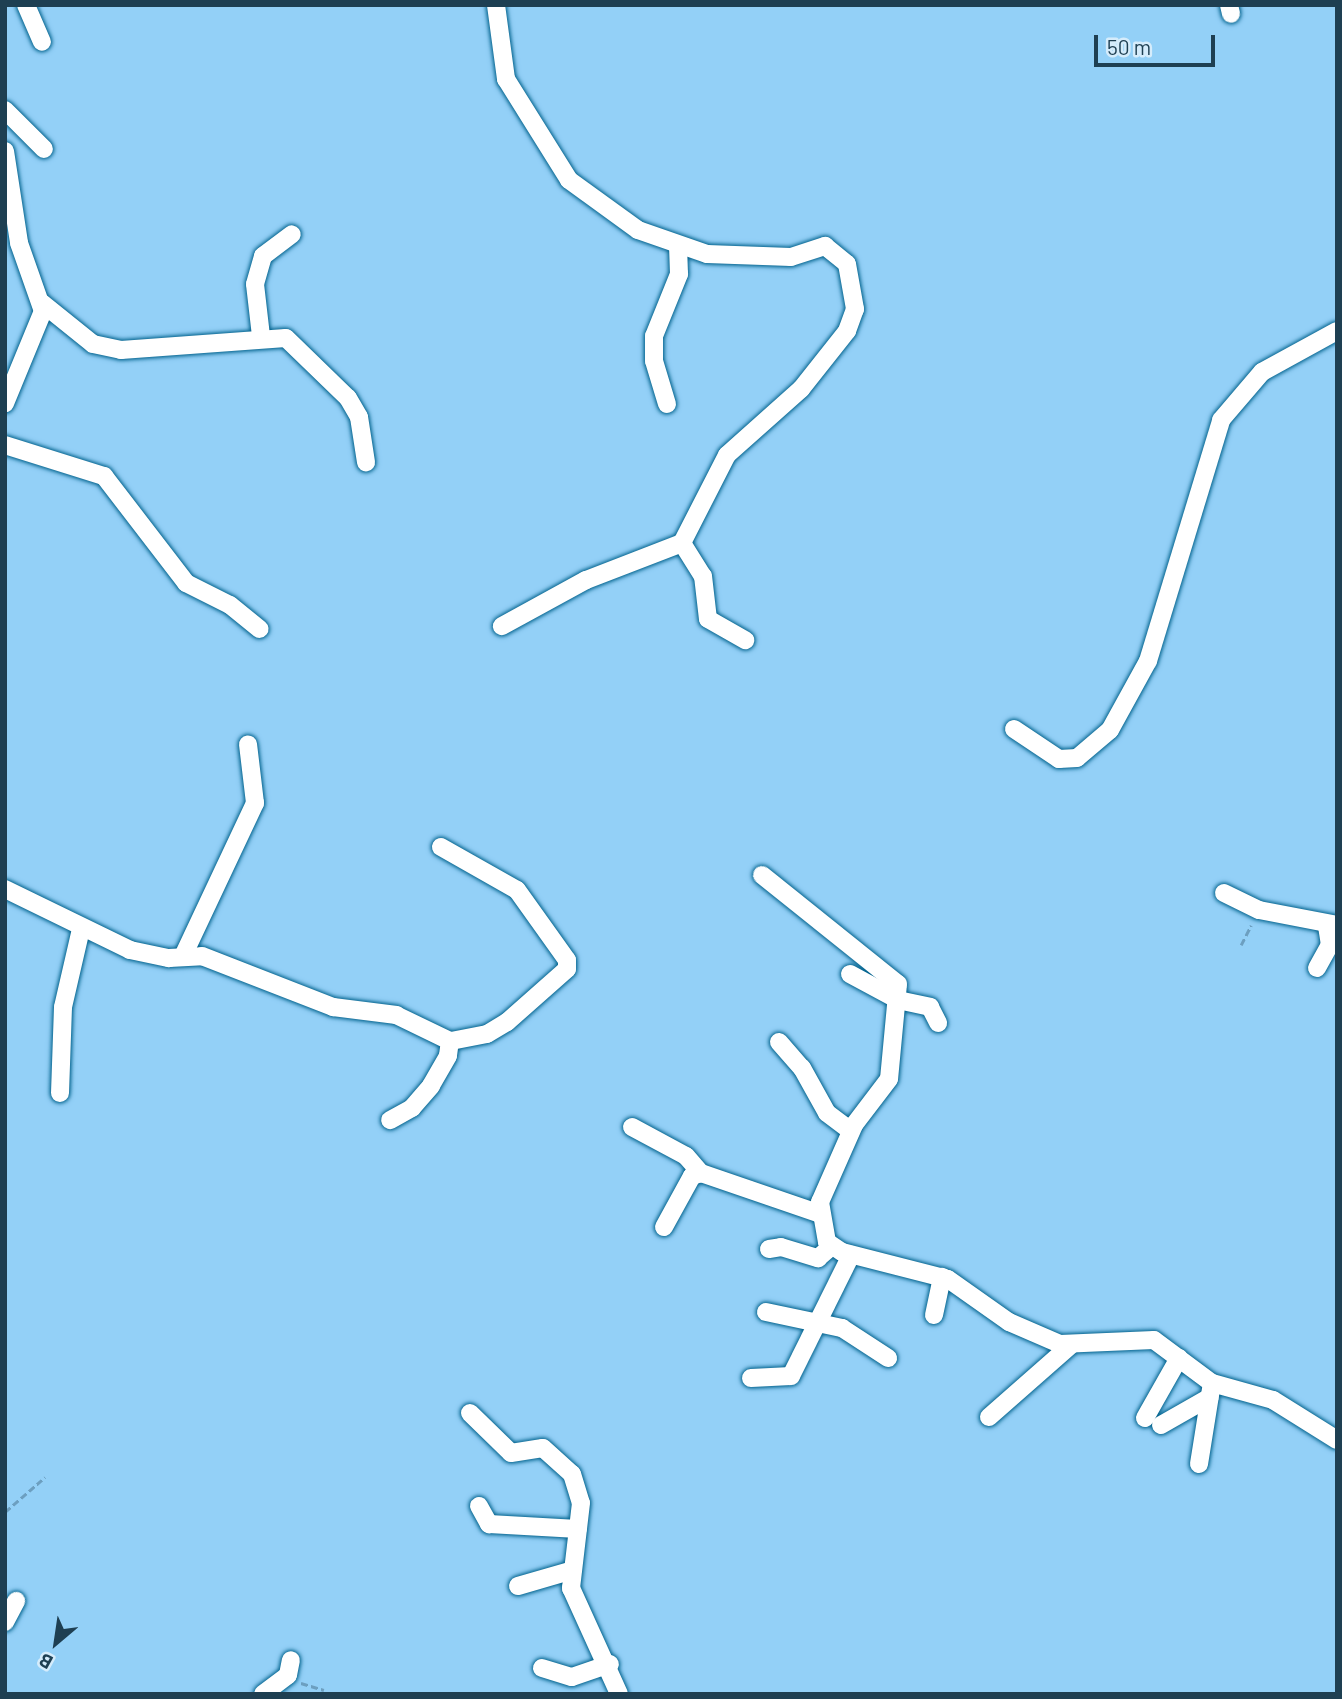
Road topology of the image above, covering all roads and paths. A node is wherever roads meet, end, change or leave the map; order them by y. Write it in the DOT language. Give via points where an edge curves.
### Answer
graph roads {
  1 [pos="26,5"];
  2 [pos="496,5"];
  3 [pos="42,42"];
  4 [pos="5,110"];
  5 [pos="44,149"];
  6 [pos="5,151"];
  7 [pos="292,234"];
  8 [pos="678,245"];
  9 [pos="42,303"];
  10 [pos="1337,331"];
  11 [pos="261,336"];
  12 [pos="5,403"];
  13 [pos="667,404"];
  14 [pos="5,444"];
  15 [pos="366,462"];
  16 [pos="682,543"];
  17 [pos="502,626"];
  18 [pos="260,629"];
  19 [pos="745,640"];
  20 [pos="1014,729"];
  21 [pos="248,744"];
  22 [pos="441,847"];
  23 [pos="762,875"];
  24 [pos="5,889"];
  25 [pos="1224,893"];
  26 [pos="1259,910"];
  27 [pos="1332,925"];
  28 [pos="81,929"];
  29 [pos="1241,945"];
  30 [pos="184,954"];
  31 [pos="1317,968"];
  32 [pos="850,974"];
  33 [pos="898,1000"];
  34 [pos="938,1023"];
  35 [pos="450,1041"];
  36 [pos="779,1042"];
  37 [pos="60,1093"];
  38 [pos="390,1120"];
  39 [pos="632,1127"];
  40 [pos="851,1131"];
  41 [pos="701,1173"];
  42 [pos="818,1213"];
  43 [pos="664,1227"];
  44 [pos="832,1246"];
  45 [pos="769,1249"];
  46 [pos="851,1255"];
  47 [pos="942,1277"];
  48 [pos="765,1312"];
  49 [pos="934,1315"];
  50 [pos="817,1323"];
  51 [pos="1071,1345"];
  52 [pos="888,1357"];
  53 [pos="1179,1358"];
  54 [pos="751,1378"];
  55 [pos="1211,1390"];
  56 [pos="470,1413"];
  57 [pos="989,1417"];
  58 [pos="1337,1440"];
  59 [pos="1199,1464"];
  60 [pos="45,1477"];
  61 [pos="479,1506"];
  62 [pos="5,1511"];
  63 [pos="578,1529"];
  64 [pos="573,1570"];
  65 [pos="517,1586"];
  66 [pos="16,1601"];
  67 [pos="5,1622"];
  68 [pos="610,1664"];
  69 [pos="289,1667"];
  70 [pos="541,1668"];
  71 [pos="324,1690"];
  72 [pos="263,1694"];
  73 [pos="619,1694"];
  1 -- 3 [label="street"];
  2 -- 8 [label="street" via="506,79 569,180 638,230"];
  4 -- 5 [label="street"];
  6 -- 9 [label="street" via="19,243"];
  7 -- 11 [label="street" via="263,256 255,284"];
  8 -- 13 [label="street" via="679,274 654,335 654,361"];
  8 -- 16 [label="street" via="707,254 790,257 825,246 847,264 855,309 847,331 801,390 727,455"];
  9 -- 11 [label="street" via="79,334 107,348"];
  9 -- 12 [label="street" via="41,319"];
  10 -- 20 [label="street" via="1262,372 1222,420 1148,661 1110,730 1077,758 1059,759"];
  11 -- 15 [label="street" via="286,338 348,398 359,417"];
  14 -- 18 [label="street" via="104,476 186,583 230,605"];
  16 -- 17 [label="street" via="586,580"];
  16 -- 19 [label="street" via="703,576 711,622"];
  21 -- 30 [label="street" via="255,803"];
  22 -- 35 [label="street" via="517,890 567,960 567,969 506,1022 487,1034"];
  23 -- 33 [label="street" via="786,891 841,943 897,979"];
  24 -- 28 [label="street"];
  25 -- 26 [label="street"];
  26 -- 27 [label="street"];
  26 -- 29 [label="path"];
  27 -- 31 [label="street" via="1330,945"];
  28 -- 30 [label="street" via="155,956"];
  28 -- 37 [label="street" via="63,1007"];
  30 -- 35 [label="street" via="333,1007 397,1015"];
  32 -- 33 [label="street"];
  33 -- 34 [label="street" via="930,1007"];
  33 -- 40 [label="street" via="895,1054 887,1088"];
  35 -- 38 [label="street" via="448,1056 431,1086 412,1108"];
  36 -- 40 [label="street" via="802,1068 827,1113"];
  39 -- 41 [label="street" via="686,1156"];
  40 -- 42 [label="street"];
  41 -- 42 [label="street"];
  41 -- 43 [label="street" via="692,1176"];
  42 -- 44 [label="street"];
  44 -- 45 [label="street" via="818,1258 781,1247"];
  44 -- 46 [label="street"];
  46 -- 47 [label="street"];
  46 -- 50 [label="street"];
  47 -- 49 [label="street"];
  47 -- 51 [label="street" via="1030,1334"];
  48 -- 50 [label="street"];
  50 -- 52 [label="street" via="842,1328"];
  50 -- 54 [label="street" via="792,1376"];
  51 -- 53 [label="street" via="1147,1338"];
  51 -- 57 [label="street"];
  53 -- 55 [label="street"];
  53 -- 55 [label="street" via="1153,1421"];
  55 -- 58 [label="street" via="1273,1400"];
  55 -- 59 [label="street"];
  56 -- 63 [label="street" via="511,1453 543,1448 564,1464 581,1503"];
  60 -- 62 [label="path"];
  61 -- 63 [label="street" via="489,1524"];
  63 -- 64 [label="street"];
  64 -- 65 [label="street"];
  64 -- 68 [label="street" via="576,1608"];
  66 -- 67 [label="street"];
  68 -- 70 [label="street" via="572,1677"];
  68 -- 73 [label="street"];
  69 -- 71 [label="path"];
  69 -- 72 [label="street"];
}
